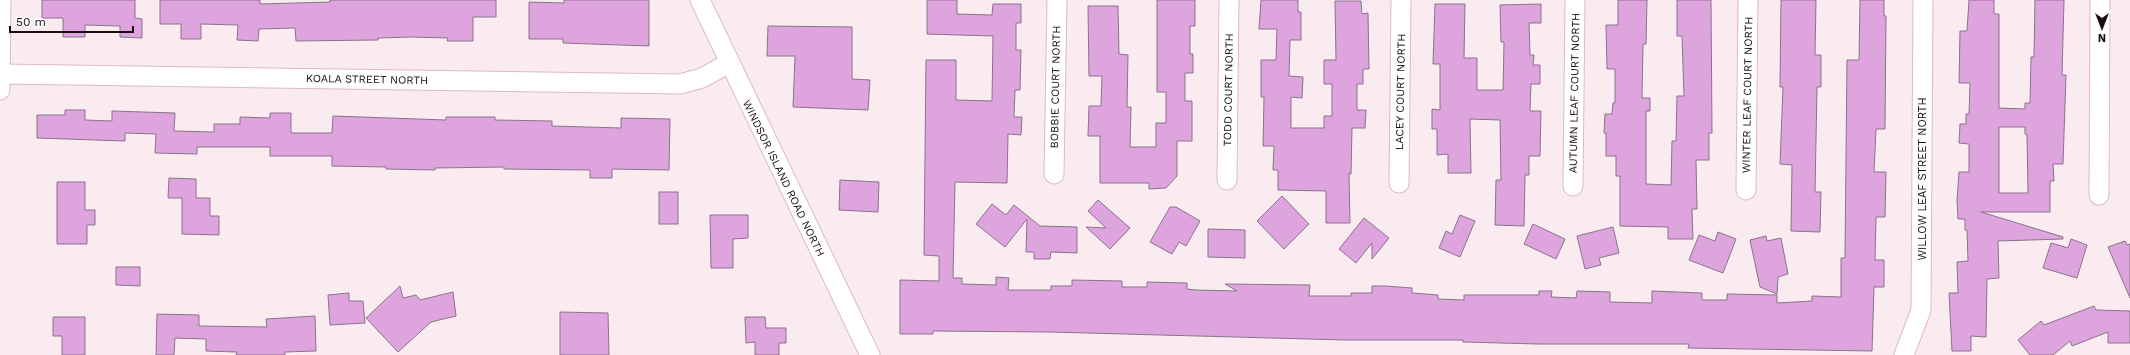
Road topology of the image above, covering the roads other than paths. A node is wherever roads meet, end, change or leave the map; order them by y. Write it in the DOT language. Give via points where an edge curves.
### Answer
graph roads {
  1 [pos="1,0"];
  2 [pos="700,0"];
  3 [pos="1057,0"];
  4 [pos="1230,0"];
  5 [pos="1402,0"];
  6 [pos="1575,0"];
  7 [pos="1748,0"];
  8 [pos="1923,0"];
  9 [pos="2100,0"];
  10 [pos="729,63"];
  11 [pos="0,74"];
  12 [pos="0,90"];
  13 [pos="1054,174"];
  14 [pos="1227,180"];
  15 [pos="1399,183"];
  16 [pos="1573,186"];
  17 [pos="1746,190"];
  18 [pos="2099,195"];
  19 [pos="870,355"];
  20 [pos="1904,355"];
  1 -- 11 [label="street"];
  2 -- 10 [label="street, WINDSOR ISLAND ROAD NORTH"];
  3 -- 13 [label="street, BOBBIE COURT NORTH"];
  4 -- 14 [label="street, TODD COURT NORTH"];
  5 -- 15 [label="street, LACEY COURT NORTH"];
  6 -- 16 [label="street, AUTUMN LEAF COURT NORTH"];
  7 -- 17 [label="street, WINTER LEAF COURT NORTH"];
  8 -- 20 [label="street, WILLOW LEAF STREET NORTH" via="1921,310"];
  9 -- 18 [label="street"];
  10 -- 11 [label="street, KOALA STREET NORTH" via="702,78 680,84"];
  10 -- 19 [label="street, WINDSOR ISLAND ROAD NORTH"];
  11 -- 12 [label="street"];
}
